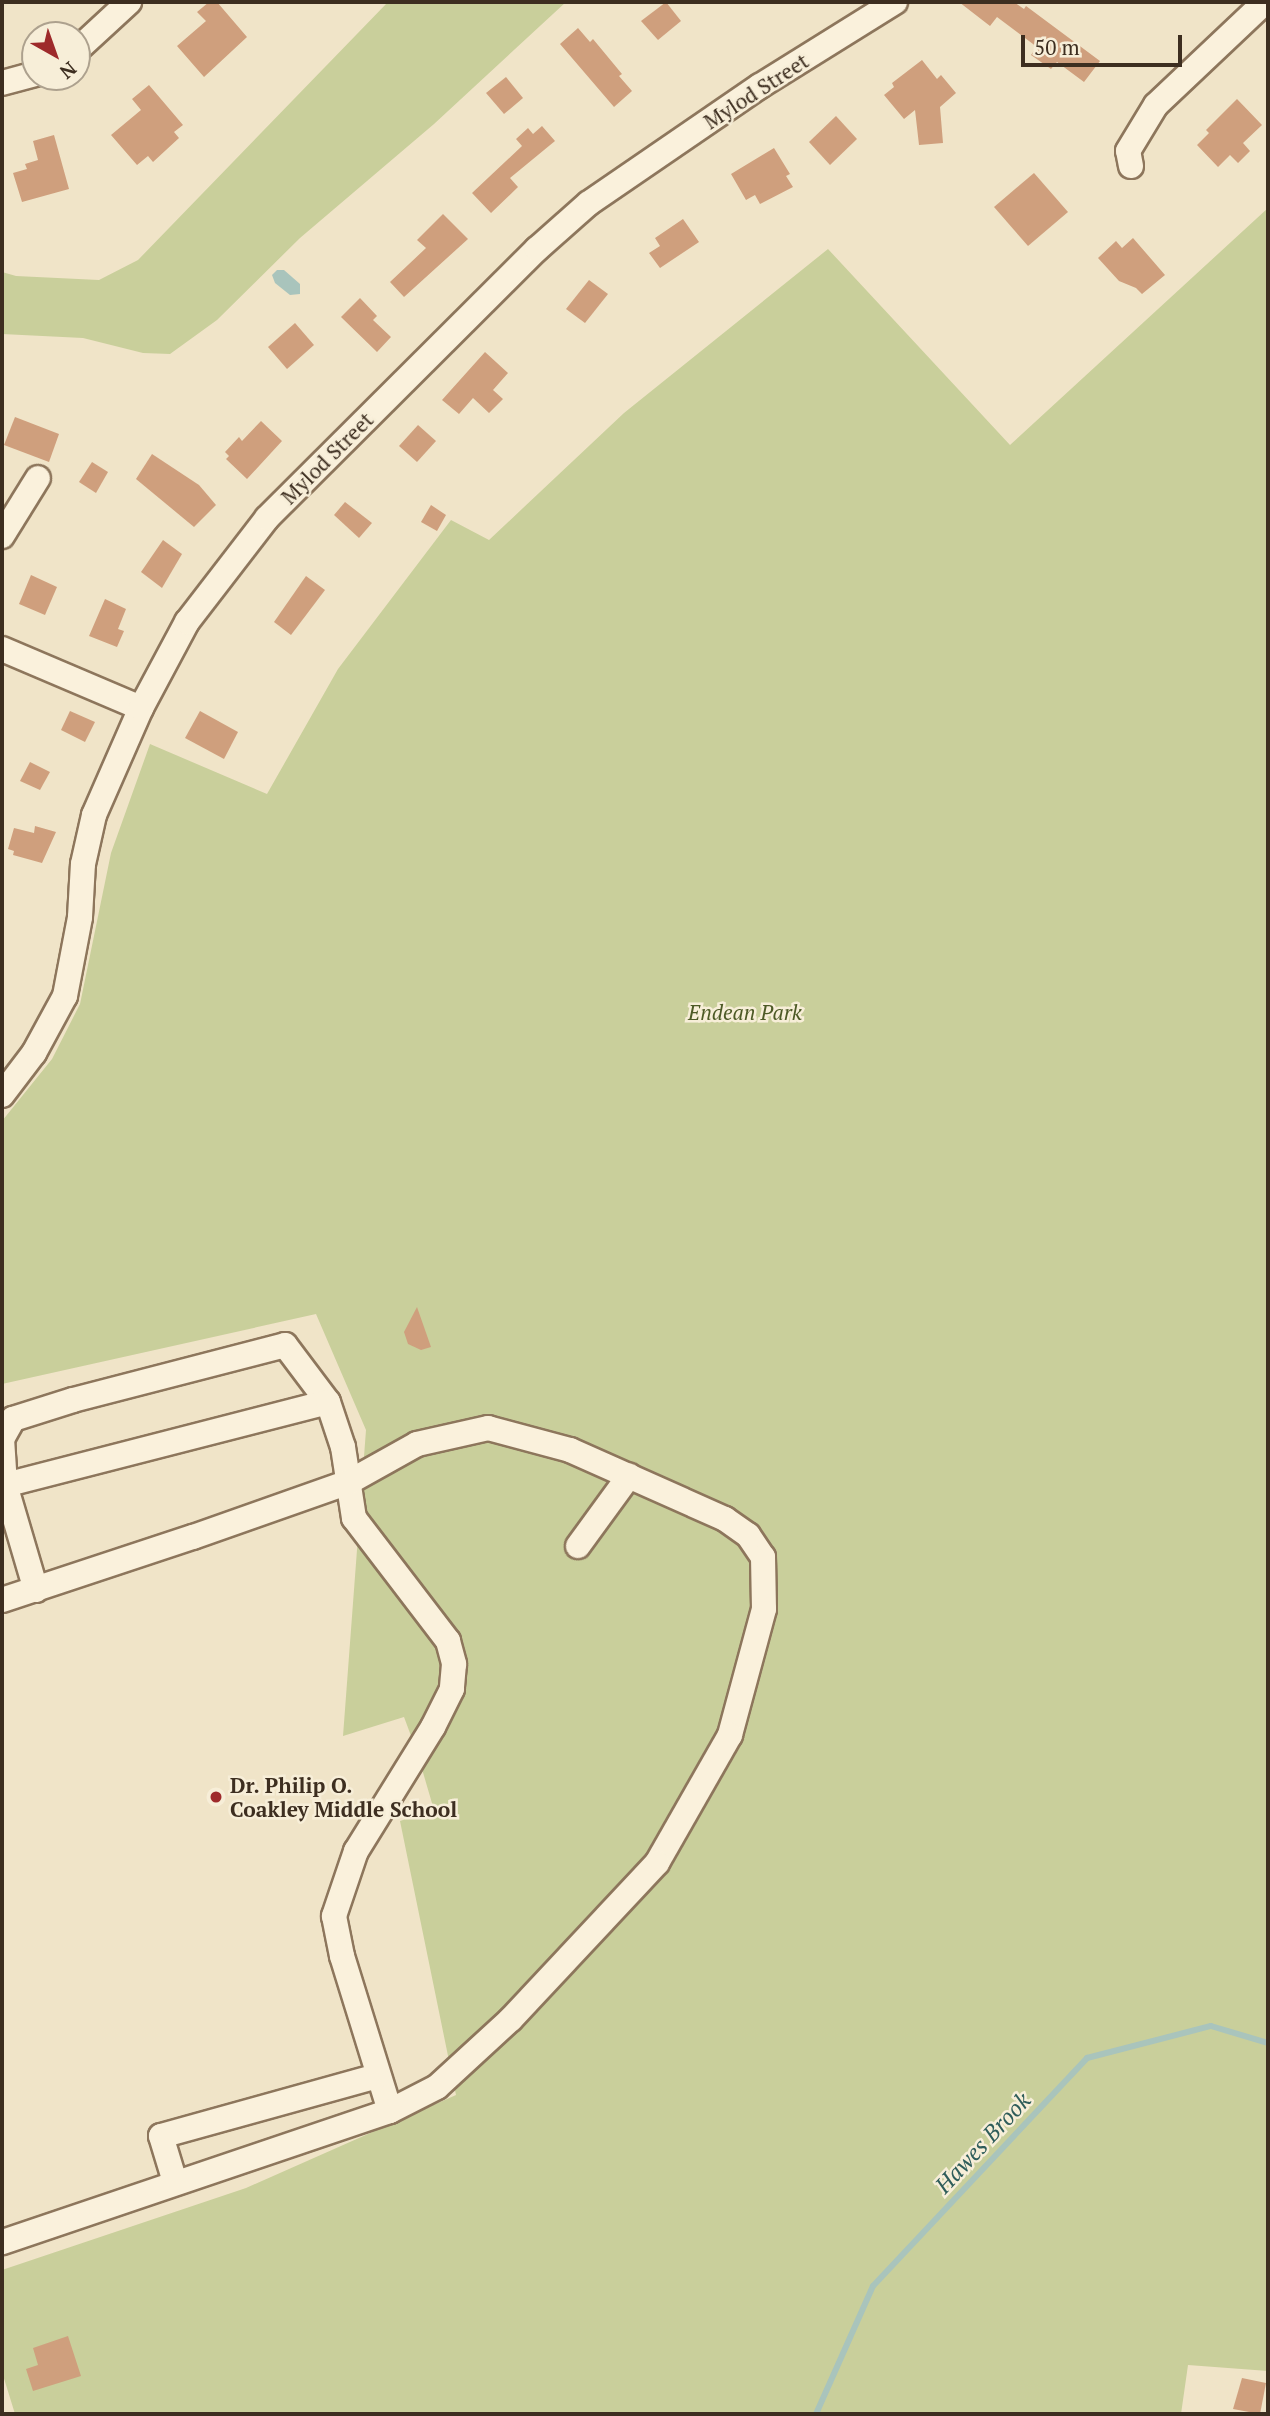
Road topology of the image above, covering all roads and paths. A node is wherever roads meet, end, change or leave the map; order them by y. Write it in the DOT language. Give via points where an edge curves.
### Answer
graph roads {
  1 [pos="129,2"];
  2 [pos="895,2"];
  3 [pos="1265,2"];
  4 [pos="91,37"];
  5 [pos="21,78"];
  6 [pos="2,83"];
  7 [pos="1131,166"];
  8 [pos="38,478"];
  9 [pos="2,536"];
  10 [pos="2,649"];
  11 [pos="141,708"];
  12 [pos="2,1095"];
  13 [pos="328,1402"];
  14 [pos="629,1476"];
  15 [pos="349,1482"];
  16 [pos="5,1485"];
  17 [pos="578,1546"];
  18 [pos="37,1590"];
  19 [pos="2,1600"];
  20 [pos="377,2076"];
  21 [pos="390,2111"];
  22 [pos="174,2182"];
  23 [pos="2,2242"];
  1 -- 4 [label="street"];
  2 -- 11 [label="street, Mylod Street" via="760,86 589,204 537,250 267,517 187,622"];
  3 -- 7 [label="street" via="1156,105 1128,151"];
  5 -- 6 [label="street"];
  8 -- 9 [label="street"];
  10 -- 11 [label="street"];
  11 -- 12 [label="street, Mylod Street" via="94,815 65,996 34,1053"];
  13 -- 15 [label="street"];
  13 -- 16 [label="street"];
  13 -- 16 [label="street" via="285,1345 13,1419 2,1439"];
  14 -- 15 [label="street" via="570,1450 488,1428 417,1444"];
  14 -- 17 [label="street"];
  14 -- 21 [label="street" via="724,1519 748,1535 763,1557 764,1609 730,1735 657,1863 511,2019 437,2087"];
  15 -- 18 [label="street"];
  15 -- 20 [label="street" via="354,1518 448,1641 454,1664 452,1689 356,1851 334,1916"];
  16 -- 18 [label="street"];
  18 -- 19 [label="street"];
  20 -- 21 [label="street"];
  20 -- 22 [label="street" via="161,2136"];
  21 -- 22 [label="street"];
  22 -- 23 [label="street"];
}
